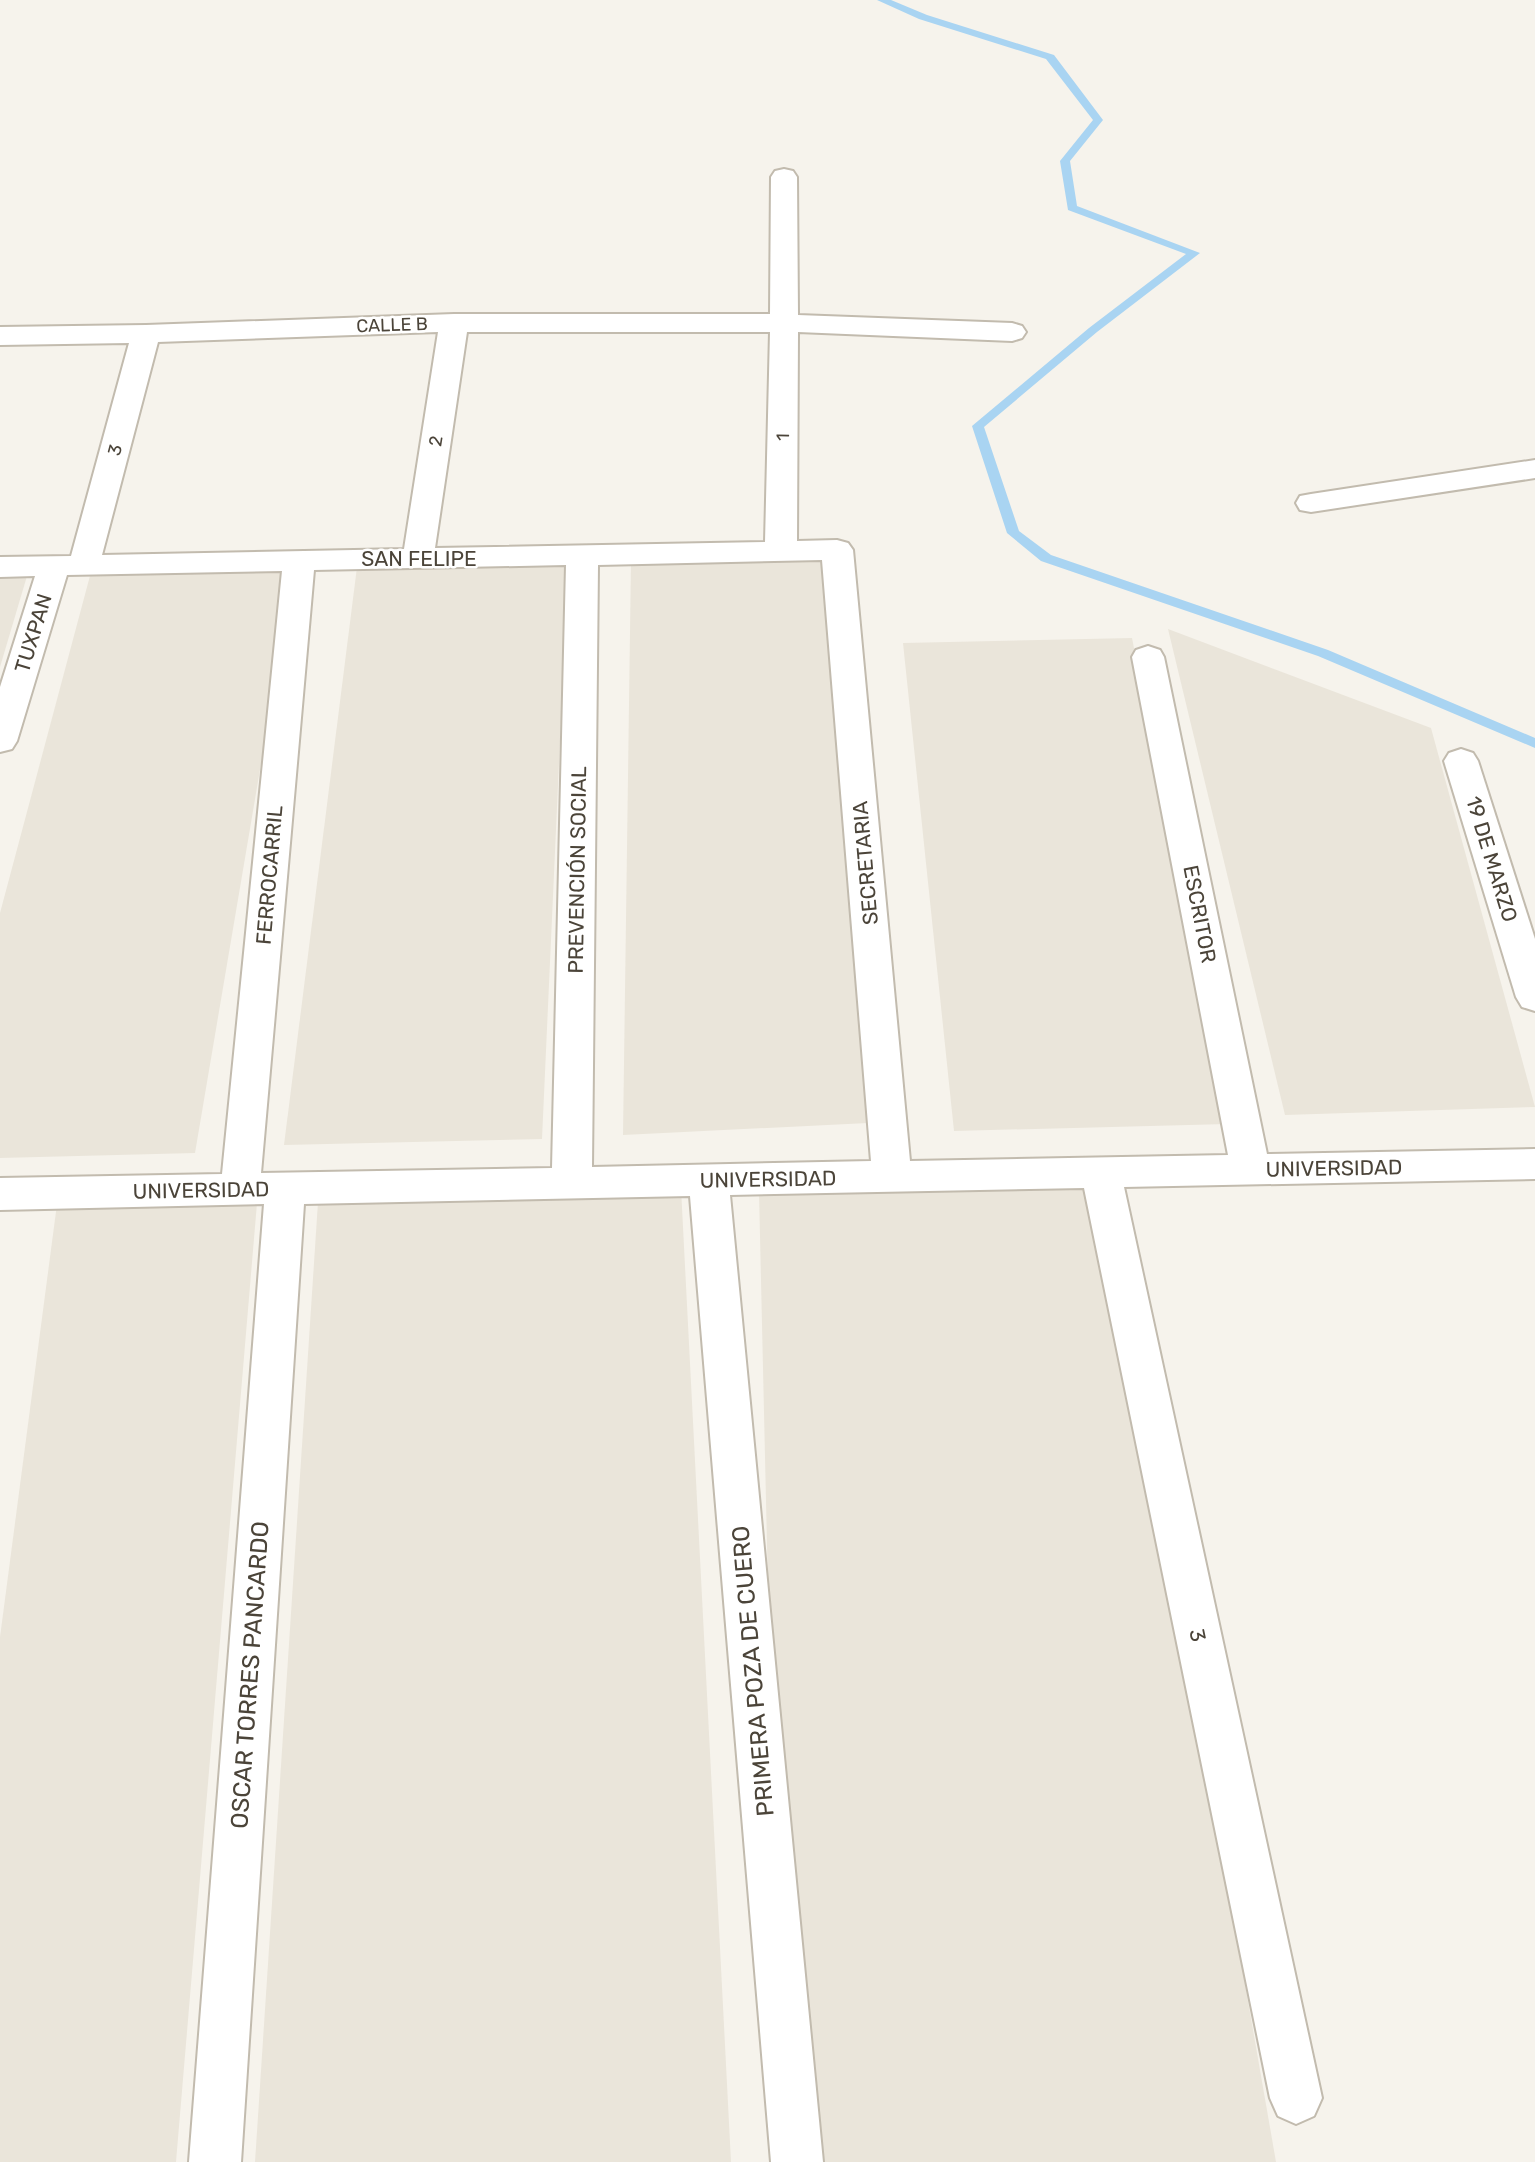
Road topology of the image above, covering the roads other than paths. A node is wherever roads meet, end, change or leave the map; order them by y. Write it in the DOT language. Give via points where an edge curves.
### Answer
graph roads {
  1 [pos="784,177"];
  2 [pos="454,323"];
  3 [pos="784,323"];
  4 [pos="1012,332"];
  5 [pos="146,334"];
  6 [pos="0,336"];
  7 [pos="1535,469"];
  8 [pos="1311,503"];
  9 [pos="838,550"];
  10 [pos="782,551"];
  11 [pos="582,557"];
  12 [pos="299,559"];
  13 [pos="418,559"];
  14 [pos="69,565"];
  15 [pos="0,567"];
  16 [pos="1148,657"];
  17 [pos="0,741"];
  18 [pos="1461,761"];
  19 [pos="1535,997"];
  20 [pos="1535,1164"];
  21 [pos="1251,1170"];
  22 [pos="1101,1173"];
  23 [pos="892,1177"];
  24 [pos="709,1181"];
  25 [pos="572,1183"];
  26 [pos="285,1189"];
  27 [pos="240,1190"];
  28 [pos="0,1195"];
  29 [pos="1296,2098"];
  30 [pos="215,2162"];
  31 [pos="797,2162"];
  1 -- 3 [label="street, 1"];
  2 -- 3 [label="street, CALLE B"];
  2 -- 5 [label="street, CALLE B"];
  2 -- 13 [label="street, 2"];
  3 -- 4 [label="street, CALLE B"];
  3 -- 10 [label="street, 1"];
  5 -- 6 [label="street, CALLE B"];
  5 -- 14 [label="street, 3"];
  7 -- 8 [label="street"];
  9 -- 10 [label="street, SAN FELIPE"];
  9 -- 23 [label="street, SECRETARIA"];
  10 -- 11 [label="street, SAN FELIPE"];
  11 -- 13 [label="street, SAN FELIPE"];
  11 -- 25 [label="street, PREVENCIÓN SOCIAL"];
  12 -- 13 [label="street, SAN FELIPE"];
  12 -- 14 [label="street, SAN FELIPE"];
  12 -- 27 [label="street, FERROCARRIL"];
  14 -- 15 [label="street, SAN FELIPE"];
  14 -- 17 [label="street, TUXPAN"];
  16 -- 21 [label="street, ESCRITOR"];
  18 -- 19 [label="street, 19 DE MARZO"];
  20 -- 21 [label="street, UNIVERSIDAD"];
  21 -- 22 [label="street, UNIVERSIDAD"];
  22 -- 23 [label="street, UNIVERSIDAD"];
  22 -- 29 [label="street, 3"];
  23 -- 24 [label="street, UNIVERSIDAD"];
  24 -- 25 [label="street, UNIVERSIDAD"];
  24 -- 31 [label="street, PRIMERA POZA DE CUERO"];
  25 -- 26 [label="street, UNIVERSIDAD"];
  26 -- 27 [label="street, UNIVERSIDAD"];
  26 -- 30 [label="street, OSCAR TORRES PANCARDO"];
  27 -- 28 [label="street, UNIVERSIDAD"];
}
